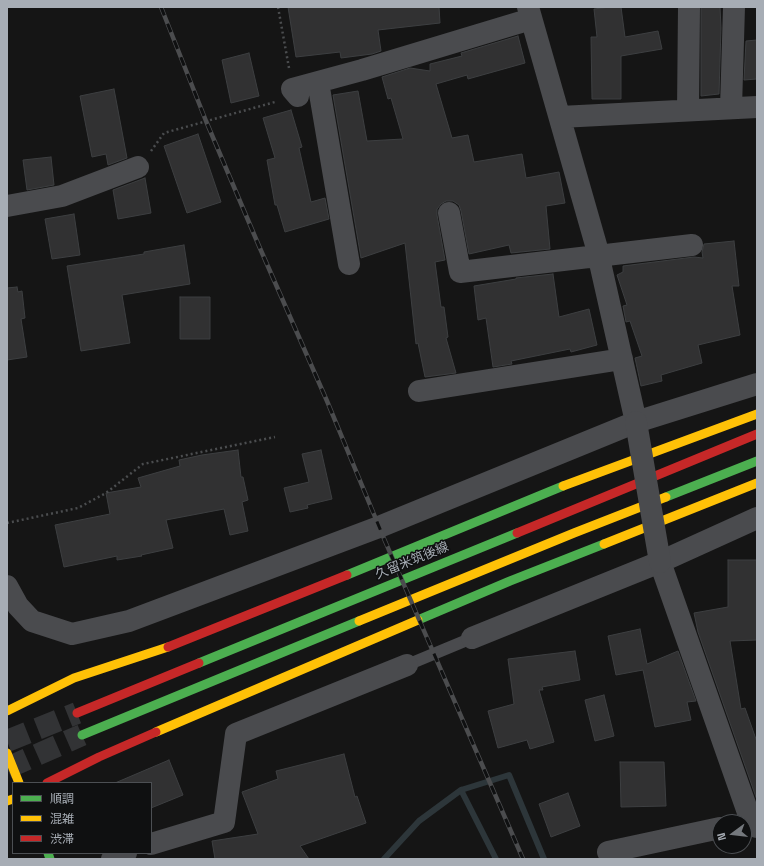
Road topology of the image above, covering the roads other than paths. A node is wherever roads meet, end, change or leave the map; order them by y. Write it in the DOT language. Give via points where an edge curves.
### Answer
graph roads {
  1 [pos="689,7"];
  2 [pos="734,7"];
  3 [pos="529,13"];
  4 [pos="318,82"];
  5 [pos="295,92"];
  6 [pos="757,107"];
  7 [pos="731,108"];
  8 [pos="688,110"];
  9 [pos="560,116"];
  10 [pos="138,167"];
  11 [pos="7,206"];
  12 [pos="449,214"];
  13 [pos="692,245"];
  14 [pos="599,255"];
  15 [pos="349,264"];
  16 [pos="622,359"];
  17 [pos="757,384"];
  18 [pos="419,391"];
  19 [pos="757,414"];
  20 [pos="636,422"];
  21 [pos="757,434"];
  22 [pos="757,460"];
  23 [pos="757,483"];
  24 [pos="757,518"];
  25 [pos="660,562"];
  26 [pos="7,586"];
  27 [pos="472,638"];
  28 [pos="407,665"];
  29 [pos="7,711"];
  30 [pos="77,713"];
  31 [pos="82,735"];
  32 [pos="7,752"];
  33 [pos="19,782"];
  34 [pos="49,782"];
  35 [pos="748,814"];
  36 [pos="712,830"];
  37 [pos="152,844"];
  38 [pos="608,852"];
  39 [pos="124,854"];
  40 [pos="112,859"];
  1 -- 8 [label="street"];
  2 -- 7 [label="street"];
  3 -- 4 [label="street" via="362,70"];
  3 -- 9 [label="street"];
  4 -- 5 [label="street"];
  4 -- 15 [label="street"];
  6 -- 7 [label="street"];
  7 -- 8 [label="street"];
  8 -- 9 [label="street"];
  9 -- 14 [label="street"];
  10 -- 11 [label="street" via="62,196"];
  12 -- 14 [label="street" via="460,272"];
  13 -- 14 [label="street"];
  14 -- 16 [label="street"];
  16 -- 18 [label="street"];
  16 -- 20 [label="street"];
  17 -- 20 [label="street"];
  19 -- 29 [label="main road" via="558,488 212,630 152,653 74,678"];
  20 -- 25 [label="street, bridge"];
  20 -- 26 [label="street" via="379,527 129,621 72,634 32,621 18,606"];
  21 -- 30 [label="main road, 久留米筑後線"];
  22 -- 31 [label="main road"];
  23 -- 34 [label="main road" via="495,587 99,757"];
  24 -- 25 [label="street"];
  25 -- 27 [label="street"];
  25 -- 35 [label="street"];
  27 -- 28 [label="lane"];
  28 -- 37 [label="street" via="236,734 224,822"];
  32 -- 33 [label="main road"];
  36 -- 38 [label="street"];
  39 -- 40 [label="street"];
}
